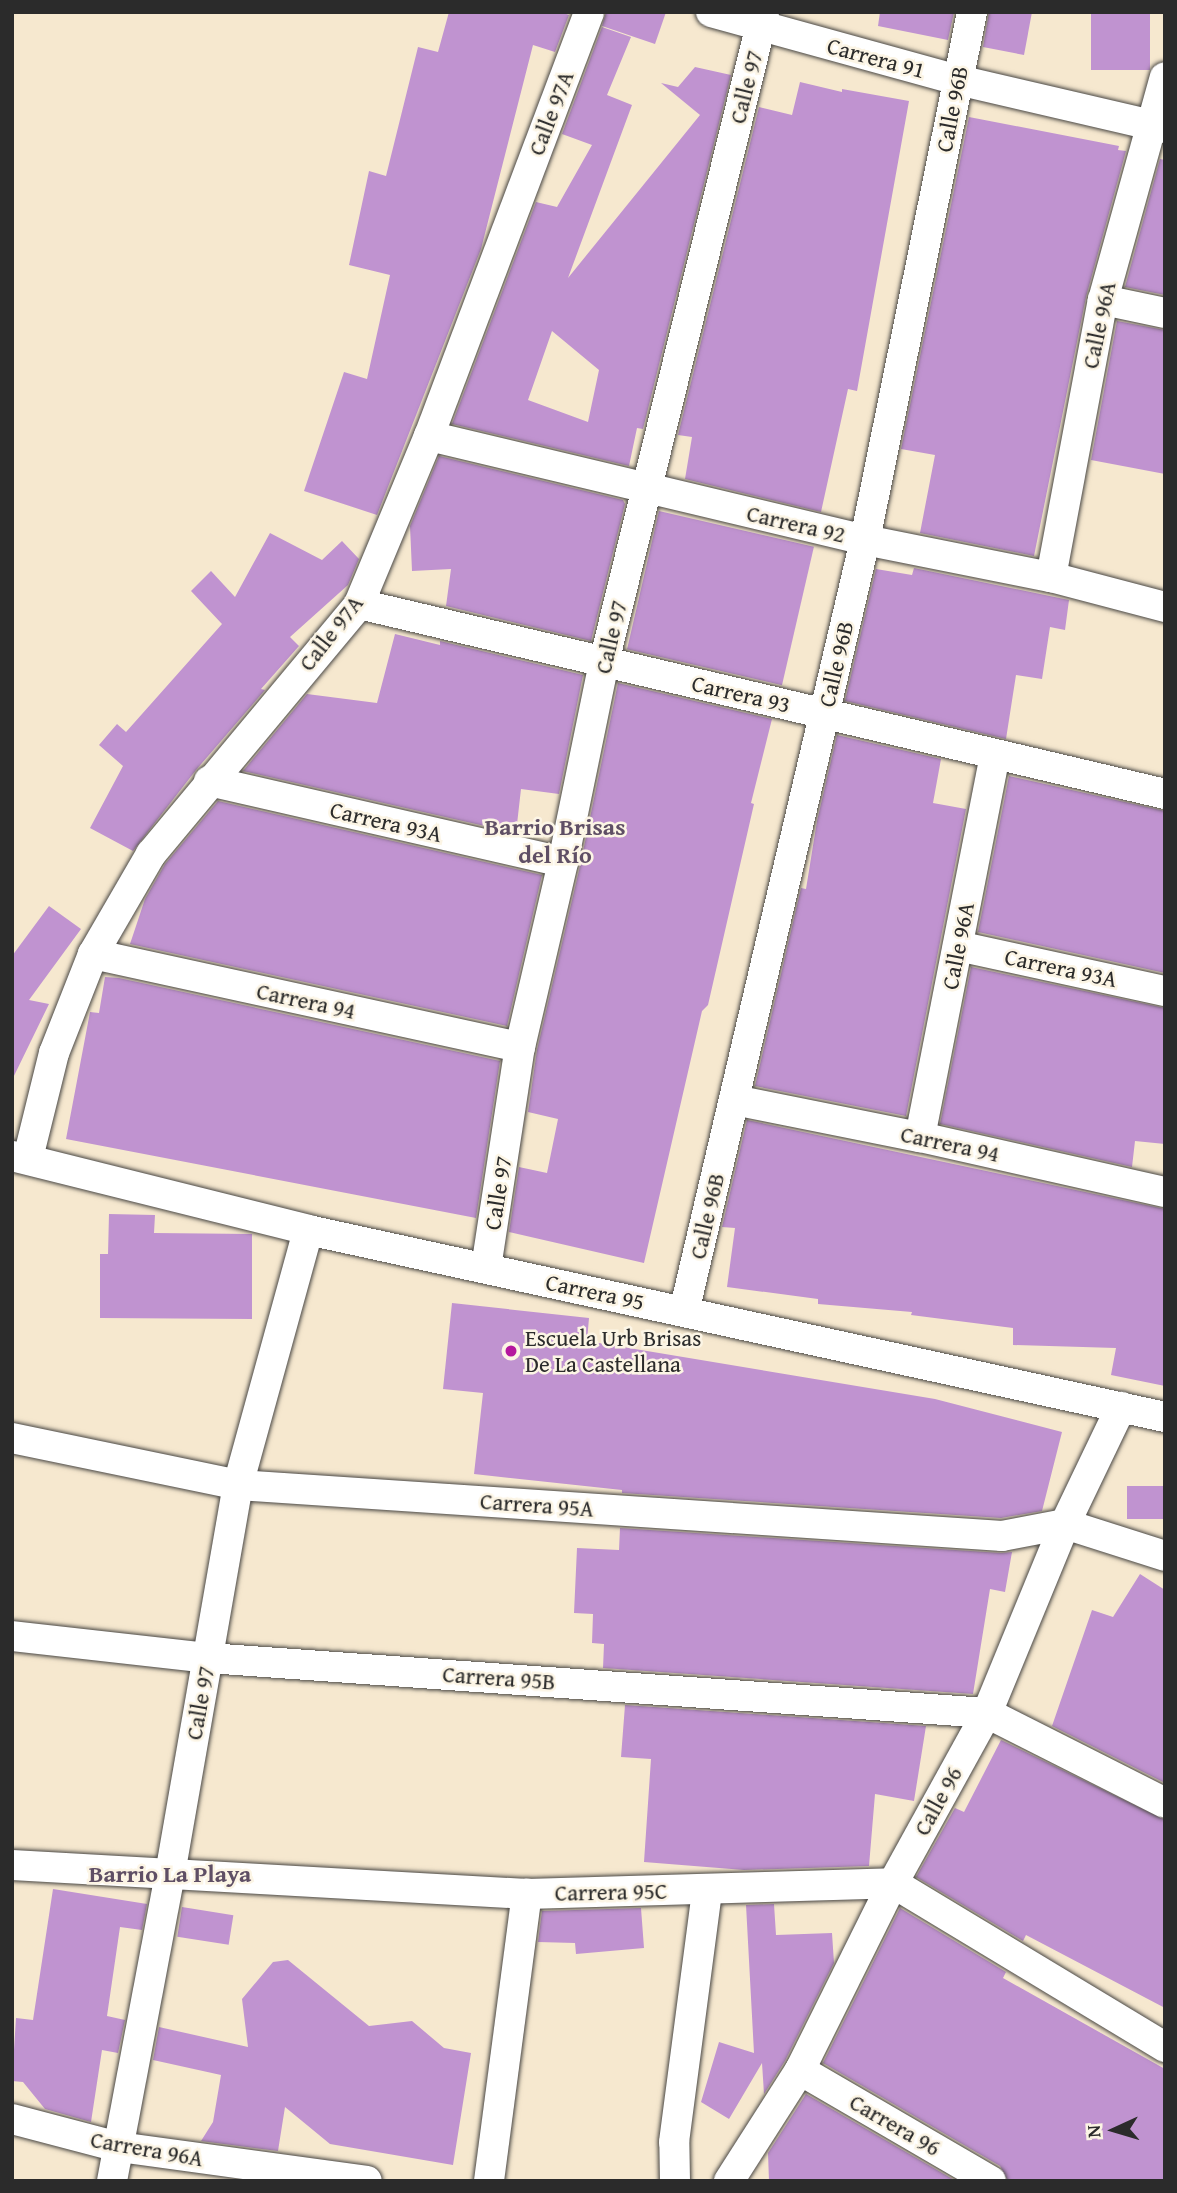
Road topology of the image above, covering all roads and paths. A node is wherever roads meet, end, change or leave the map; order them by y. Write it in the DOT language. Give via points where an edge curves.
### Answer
graph roads {
  1 [pos="589,12"];
  2 [pos="711,12"];
  3 [pos="972,12"];
  4 [pos="762,20"];
  5 [pos="1165,77"];
  6 [pos="958,80"];
  7 [pos="1158,126"];
  8 [pos="1103,300"];
  9 [pos="1165,313"];
  10 [pos="429,436"];
  11 [pos="647,489"];
  12 [pos="865,540"];
  13 [pos="1051,577"];
  14 [pos="359,604"];
  15 [pos="1165,607"];
  16 [pos="604,662"];
  17 [pos="824,714"];
  18 [pos="995,754"];
  19 [pos="209,782"];
  20 [pos="1165,794"];
  21 [pos="563,862"];
  22 [pos="958,946"];
  23 [pos="93,954"];
  24 [pos="1165,991"];
  25 [pos="520,1047"];
  26 [pos="734,1100"];
  27 [pos="920,1137"];
  28 [pos="20,1157"];
  29 [pos="1165,1192"];
  30 [pos="308,1230"];
  31 [pos="486,1268"];
  32 [pos="684,1312"];
  33 [pos="1121,1407"];
  34 [pos="1165,1417"];
  35 [pos="12,1438"];
  36 [pos="238,1485"];
  37 [pos="1065,1524"];
  38 [pos="1165,1556"];
  39 [pos="12,1636"];
  40 [pos="208,1658"];
  41 [pos="987,1713"];
  42 [pos="1165,1803"];
  43 [pos="12,1865"];
  44 [pos="170,1874"];
  45 [pos="893,1883"];
  46 [pos="707,1890"];
  47 [pos="527,1894"];
  48 [pos="1165,2047"];
  49 [pos="800,2070"];
  50 [pos="12,2119"];
  51 [pos="119,2147"];
  52 [pos="112,2181"];
  53 [pos="367,2181"];
  54 [pos="489,2181"];
  55 [pos="675,2181"];
  56 [pos="729,2181"];
  57 [pos="991,2181"];
  1 -- 10 [label="street, Calle 97A"];
  2 -- 4 [label="street, Carrera 91"];
  3 -- 6 [label="street, Calle 96B"];
  4 -- 6 [label="street, Carrera 91"];
  4 -- 11 [label="street, Calle 97"];
  5 -- 7 [label="street, Calle 96A"];
  6 -- 7 [label="street, Carrera 91"];
  6 -- 12 [label="street, Calle 96B"];
  7 -- 8 [label="street, Calle 96A"];
  8 -- 9 [label="street"];
  8 -- 13 [label="street, Calle 96A"];
  10 -- 11 [label="street, Carrera 92"];
  10 -- 14 [label="street, Calle 97A"];
  11 -- 12 [label="street, Carrera 92"];
  11 -- 16 [label="street, Calle 97"];
  12 -- 13 [label="street, Carrera 92"];
  12 -- 17 [label="street, Calle 96B"];
  13 -- 15 [label="street, Carrera 92"];
  14 -- 16 [label="street, Carrera 93"];
  14 -- 19 [label="street, Calle 97A"];
  16 -- 17 [label="street, Carrera 93"];
  16 -- 21 [label="street, Calle 97"];
  17 -- 18 [label="street, Carrera 93"];
  17 -- 26 [label="street, Calle 96B"];
  18 -- 20 [label="street, Carrera 93"];
  18 -- 22 [label="street, Calle 96A"];
  19 -- 21 [label="street, Carrera 93A"];
  19 -- 23 [label="street, Calle 97A" via="151,854"];
  21 -- 25 [label="street, Calle 97"];
  22 -- 24 [label="street, Carrera 93A"];
  22 -- 27 [label="street, Calle 96A"];
  23 -- 25 [label="street, Carrera 94"];
  23 -- 28 [label="street, Calle 97A"];
  25 -- 31 [label="street, Calle 97"];
  26 -- 27 [label="street, Carrera 94"];
  26 -- 32 [label="street, Calle 96B"];
  27 -- 29 [label="street, Carrera 94"];
  28 -- 30 [label="street, Carrera 95"];
  30 -- 31 [label="street, Carrera 95"];
  30 -- 36 [label="street, Calle 97"];
  31 -- 32 [label="street, Carrera 95"];
  32 -- 33 [label="street, Carrera 95"];
  33 -- 34 [label="street, Carrera 95"];
  33 -- 37 [label="street, Calle 96"];
  35 -- 36 [label="street, Carrera 95A"];
  36 -- 37 [label="street, Carrera 95A" via="1002,1536"];
  36 -- 40 [label="street, Calle 97"];
  37 -- 38 [label="street"];
  37 -- 41 [label="street, Calle 96"];
  39 -- 40 [label="street, Carrera 95B"];
  40 -- 41 [label="street, Carrera 95B"];
  40 -- 44 [label="street, Calle 97"];
  41 -- 42 [label="street"];
  41 -- 45 [label="street, Calle 96"];
  43 -- 44 [label="street, Carrera 95C"];
  44 -- 47 [label="street, Carrera 95C"];
  44 -- 51 [label="street, Calle 97"];
  45 -- 46 [label="street, Carrera 95C"];
  45 -- 48 [label="street"];
  45 -- 49 [label="street, Calle 96"];
  46 -- 47 [label="street, Carrera 95C"];
  46 -- 55 [label="street" via="674,2142"];
  47 -- 54 [label="street"];
  49 -- 56 [label="street, Calle 96"];
  49 -- 57 [label="street, Carrera 96"];
  50 -- 51 [label="street, Carrera 96A"];
  51 -- 52 [label="street, Calle 97"];
  51 -- 53 [label="street, Carrera 96A"];
}
